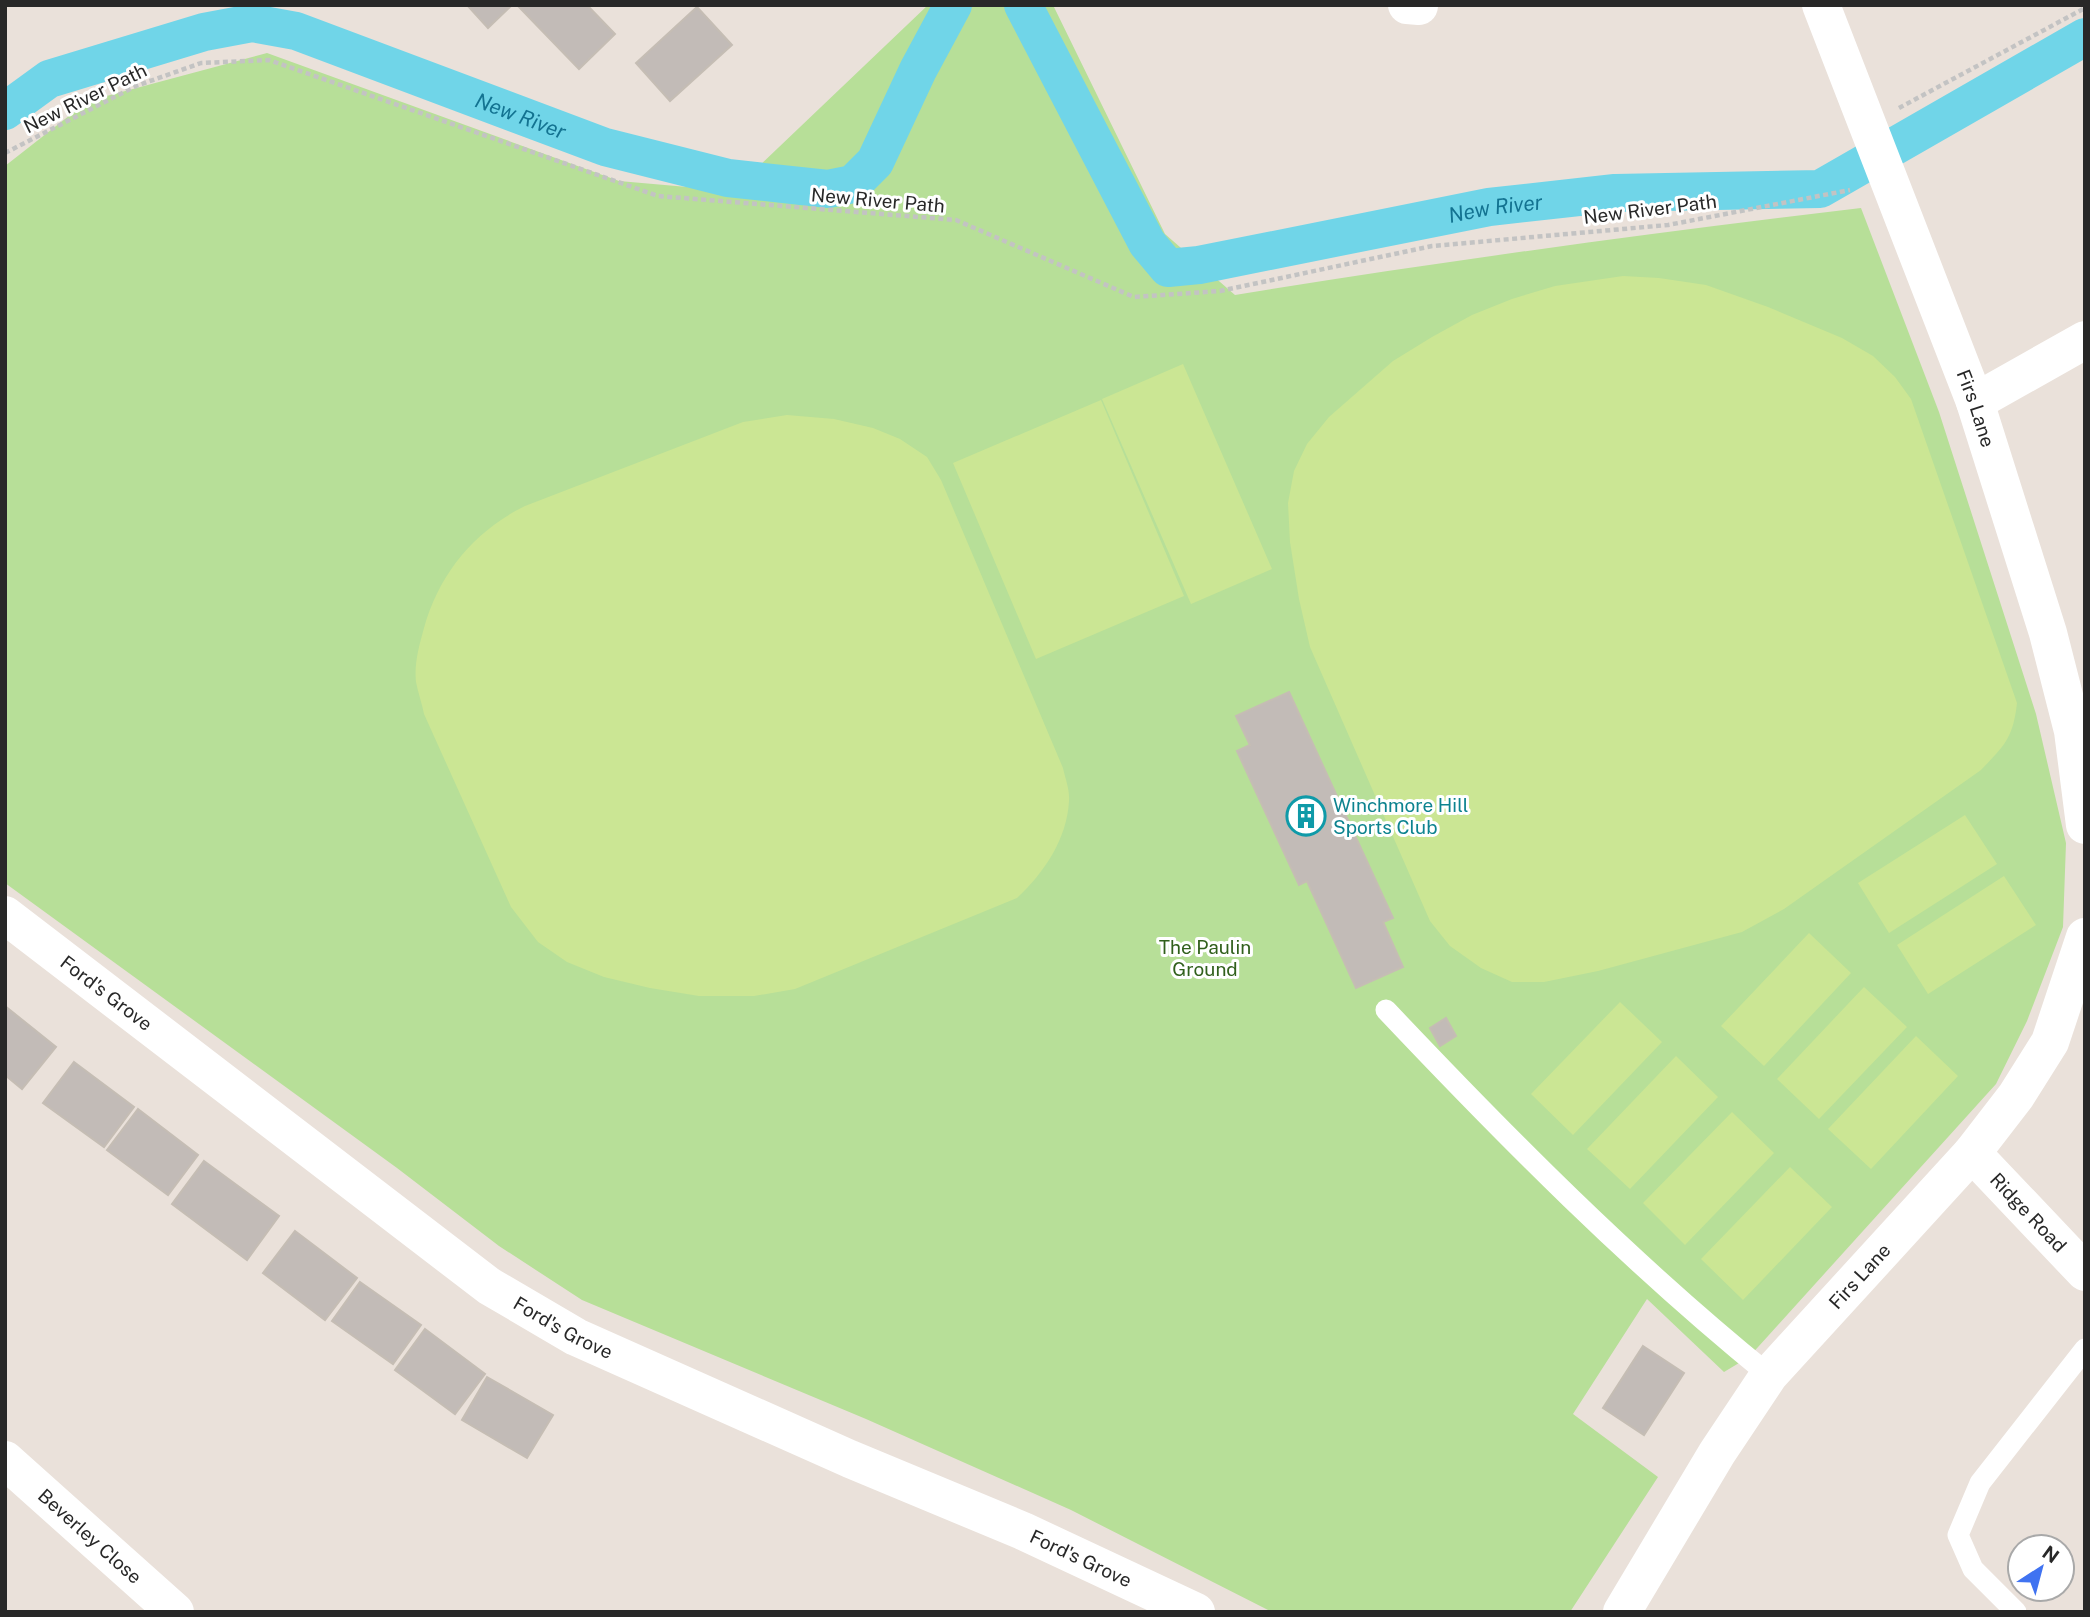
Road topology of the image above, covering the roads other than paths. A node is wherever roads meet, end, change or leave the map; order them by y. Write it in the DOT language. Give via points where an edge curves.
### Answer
graph roads {
  1 [pos="1407,5"];
  2 [pos="1821,5"];
  3 [pos="1419,6"];
  4 [pos="2085,341"];
  5 [pos="1975,402"];
  6 [pos="2085,825"];
  7 [pos="5,915"];
  8 [pos="2085,937"];
  9 [pos="1386,1010"];
  10 [pos="1972,1153"];
  11 [pos="2085,1272"];
  12 [pos="2085,1349"];
  13 [pos="1769,1375"];
  14 [pos="5,1460"];
  15 [pos="176,1612"];
  16 [pos="1196,1612"];
  17 [pos="1622,1612"];
  18 [pos="2016,1612"];
  1 -- 3 [label="street"];
  2 -- 5 [label="street, Firs Lane" via="1881,116 1891,186"];
  4 -- 5 [label="street"];
  5 -- 6 [label="street, Firs Lane" via="2048,633 2073,731"];
  7 -- 16 [label="street, Ford's Grove" via="499,1292 587,1342 1023,1531"];
  8 -- 10 [label="street, Firs Lane" via="2050,1042"];
  9 -- 13 [label="lane" via="1503,1133"];
  10 -- 11 [label="street, Ridge Road"];
  10 -- 13 [label="street, Firs Lane"];
  12 -- 18 [label="lane" via="1980,1483 1958,1535 1973,1569"];
  13 -- 17 [label="street, Firs Lane"];
  14 -- 15 [label="street, Beverley Close"];
}
